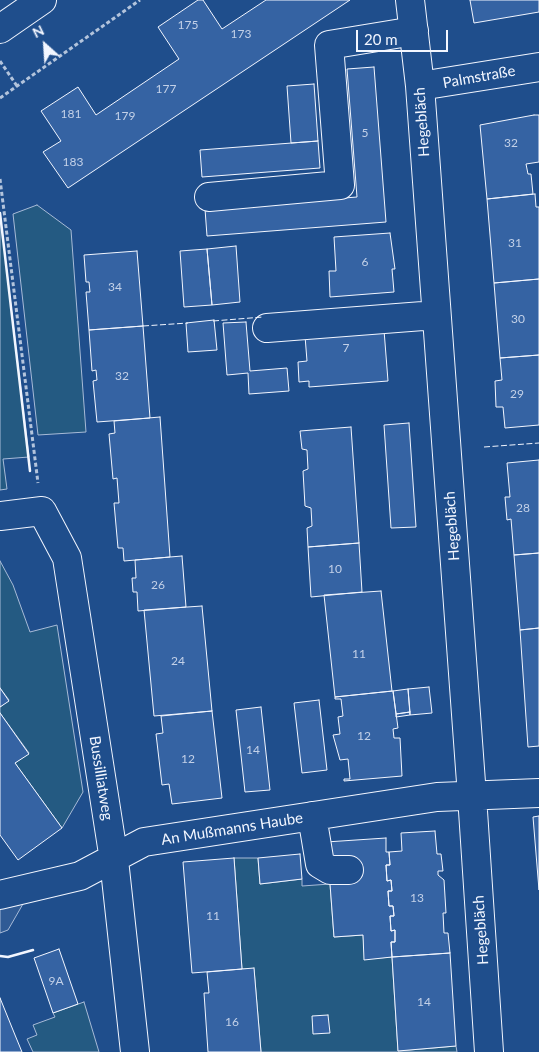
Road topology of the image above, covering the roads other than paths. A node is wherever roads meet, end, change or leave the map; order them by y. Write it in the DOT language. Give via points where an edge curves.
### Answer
graph roads {
  1 [pos="42,0"];
  2 [pos="410,0"];
  3 [pos="0,29"];
  4 [pos="414,30"];
  5 [pos="539,67"];
  6 [pos="420,86"];
  7 [pos="209,197"];
  8 [pos="436,315"];
  9 [pos="267,328"];
  10 [pos="0,516"];
  11 [pos="539,793"];
  12 [pos="472,796"];
  13 [pos="312,816"];
  14 [pos="114,860"];
  15 [pos="349,870"];
  16 [pos="0,895"];
  17 [pos="135,1052"];
  18 [pos="489,1052"];
  1 -- 3 [label="street"];
  2 -- 4 [label="street, Hegebläch"];
  4 -- 6 [label="street, Hegebläch"];
  4 -- 7 [label="street" via="329,45 340,185"];
  5 -- 6 [label="street, Palmstraße"];
  6 -- 8 [label="street, Hegebläch"];
  8 -- 9 [label="street"];
  8 -- 12 [label="street, Hegebläch"];
  10 -- 14 [label="street, Bussilliatweg" via="42,511 67,558"];
  11 -- 12 [label="street, An Mußmanns Haube"];
  12 -- 13 [label="street, An Mußmanns Haube"];
  12 -- 18 [label="street, Hegebläch"];
  13 -- 14 [label="street, An Mußmanns Haube" via="144,842"];
  13 -- 15 [label="street" via="320,864 330,870"];
  14 -- 16 [label="street, An Mußmanns Haube" via="80,876"];
  14 -- 17 [label="street, Bussilliatweg"];
}
